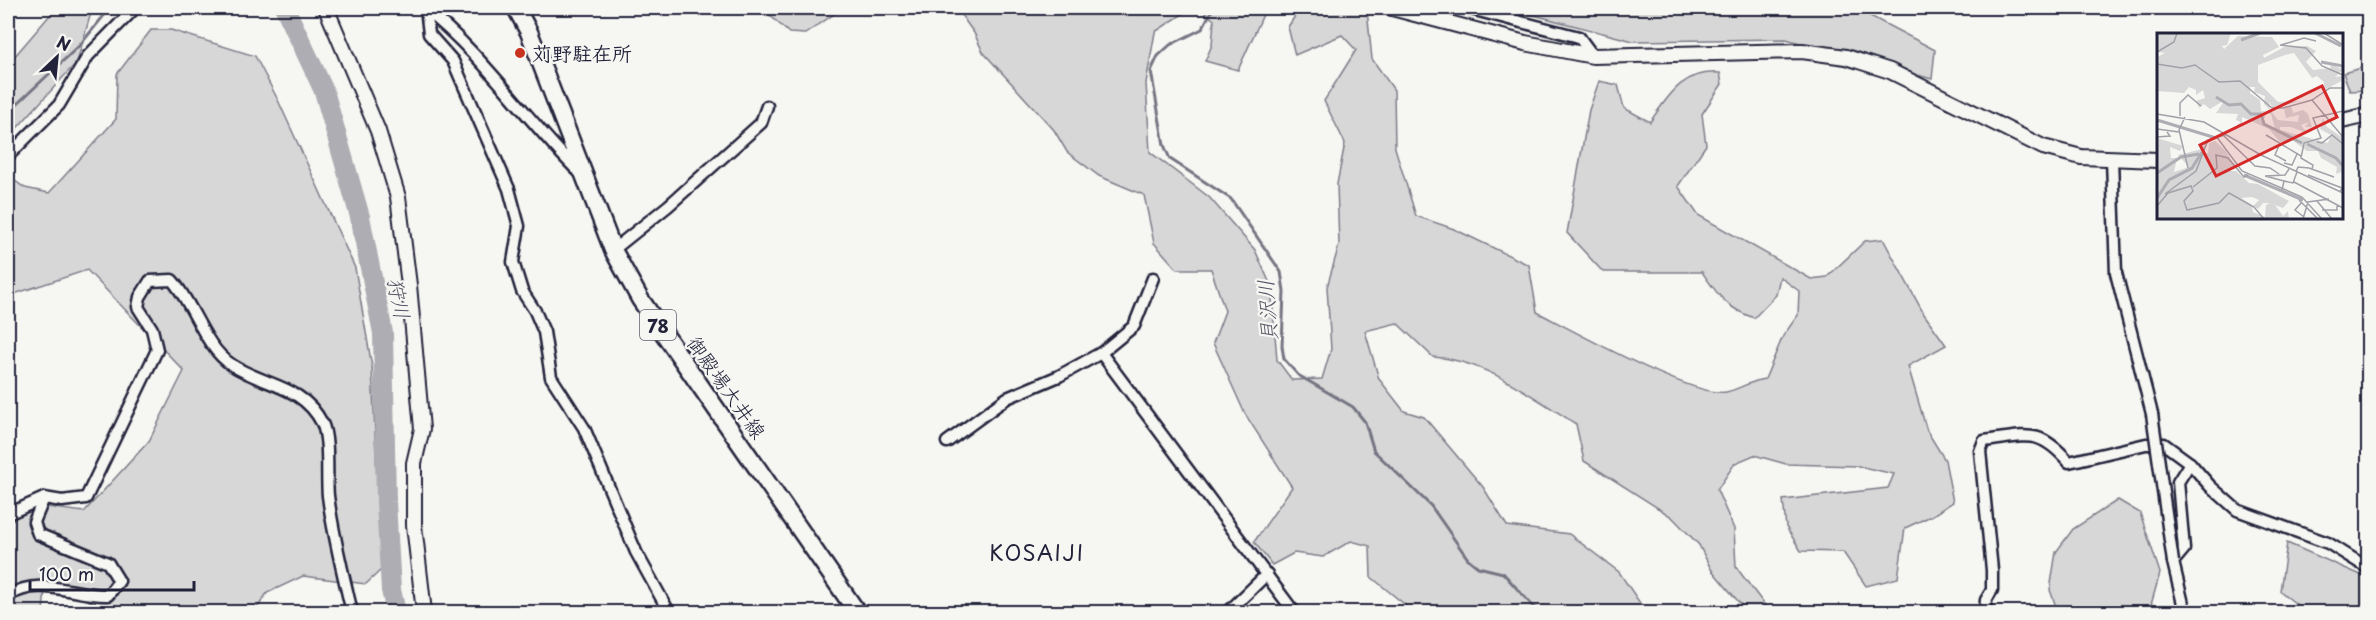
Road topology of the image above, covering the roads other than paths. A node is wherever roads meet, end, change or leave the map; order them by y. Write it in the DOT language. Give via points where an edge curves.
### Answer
graph roads {
  1 [pos="135,8"];
  2 [pos="326,8"];
  3 [pos="425,8"];
  4 [pos="516,8"];
  5 [pos="1392,8"];
  6 [pos="1467,8"];
  7 [pos="1593,56"];
  8 [pos="767,106"];
  9 [pos="2368,115"];
  10 [pos="2343,121"];
  11 [pos="8,156"];
  12 [pos="2112,159"];
  13 [pos="2157,160"];
  14 [pos="584,177"];
  15 [pos="613,250"];
  16 [pos="1152,278"];
  17 [pos="1101,353"];
  18 [pos="946,442"];
  19 [pos="2190,463"];
  20 [pos="44,498"];
  21 [pos="8,514"];
  22 [pos="2173,562"];
  23 [pos="2368,568"];
  24 [pos="1267,574"];
  25 [pos="8,596"];
  26 [pos="352,612"];
  27 [pos="424,612"];
  28 [pos="669,612"];
  29 [pos="857,612"];
  30 [pos="1228,612"];
  31 [pos="1294,612"];
  32 [pos="1985,612"];
  33 [pos="2185,612"];
  1 -- 11 [label="street" via="88,56 59,105"];
  2 -- 27 [label="street" via="378,131 398,197 422,429 414,463 414,525"];
  3 -- 14 [label="street" via="489,70 548,142"];
  3 -- 28 [label="street" via="429,34 453,61 509,189 519,226 513,262 522,291 544,332 551,377 584,428 636,552"];
  4 -- 14 [label="main road, 御殿場大井線 / 78" via="529,32"];
  5 -- 7 [label="street" via="1525,43"];
  6 -- 7 [label="street" via="1579,37"];
  7 -- 12 [label="street" via="1802,51 1846,57 1890,71 2043,147 2081,157"];
  8 -- 15 [label="street" via="761,123"];
  9 -- 10 [label="street"];
  12 -- 13 [label="street"];
  12 -- 22 [label="street, bridge" via="2116,273 2152,414"];
  14 -- 15 [label="main road, 御殿場大井線 / 78"];
  15 -- 29 [label="main road, 御殿場大井線 / 78" via="640,299"];
  16 -- 17 [label="street" via="1134,326"];
  17 -- 18 [label="street" via="1007,398"];
  17 -- 24 [label="street"];
  19 -- 22 [label="street" via="2178,482 2184,549"];
  19 -- 23 [label="street" via="2237,510 2328,543"];
  19 -- 32 [label="street" via="2164,444 2146,444 2069,462 2052,442 2027,435 1984,441 1980,451 1992,570 1992,590"];
  20 -- 21 [label="street"];
  20 -- 25 [label="street" via="34,522 38,534 108,563 119,581 108,595 41,585 22,588"];
  20 -- 26 [label="street" via="86,498 157,350 152,329 138,307 140,297 150,281 172,280 188,298 219,355 233,366 291,390 312,407 323,426 328,495"];
  22 -- 33 [label="street"];
  24 -- 30 [label="street"];
  24 -- 31 [label="street"];
}
